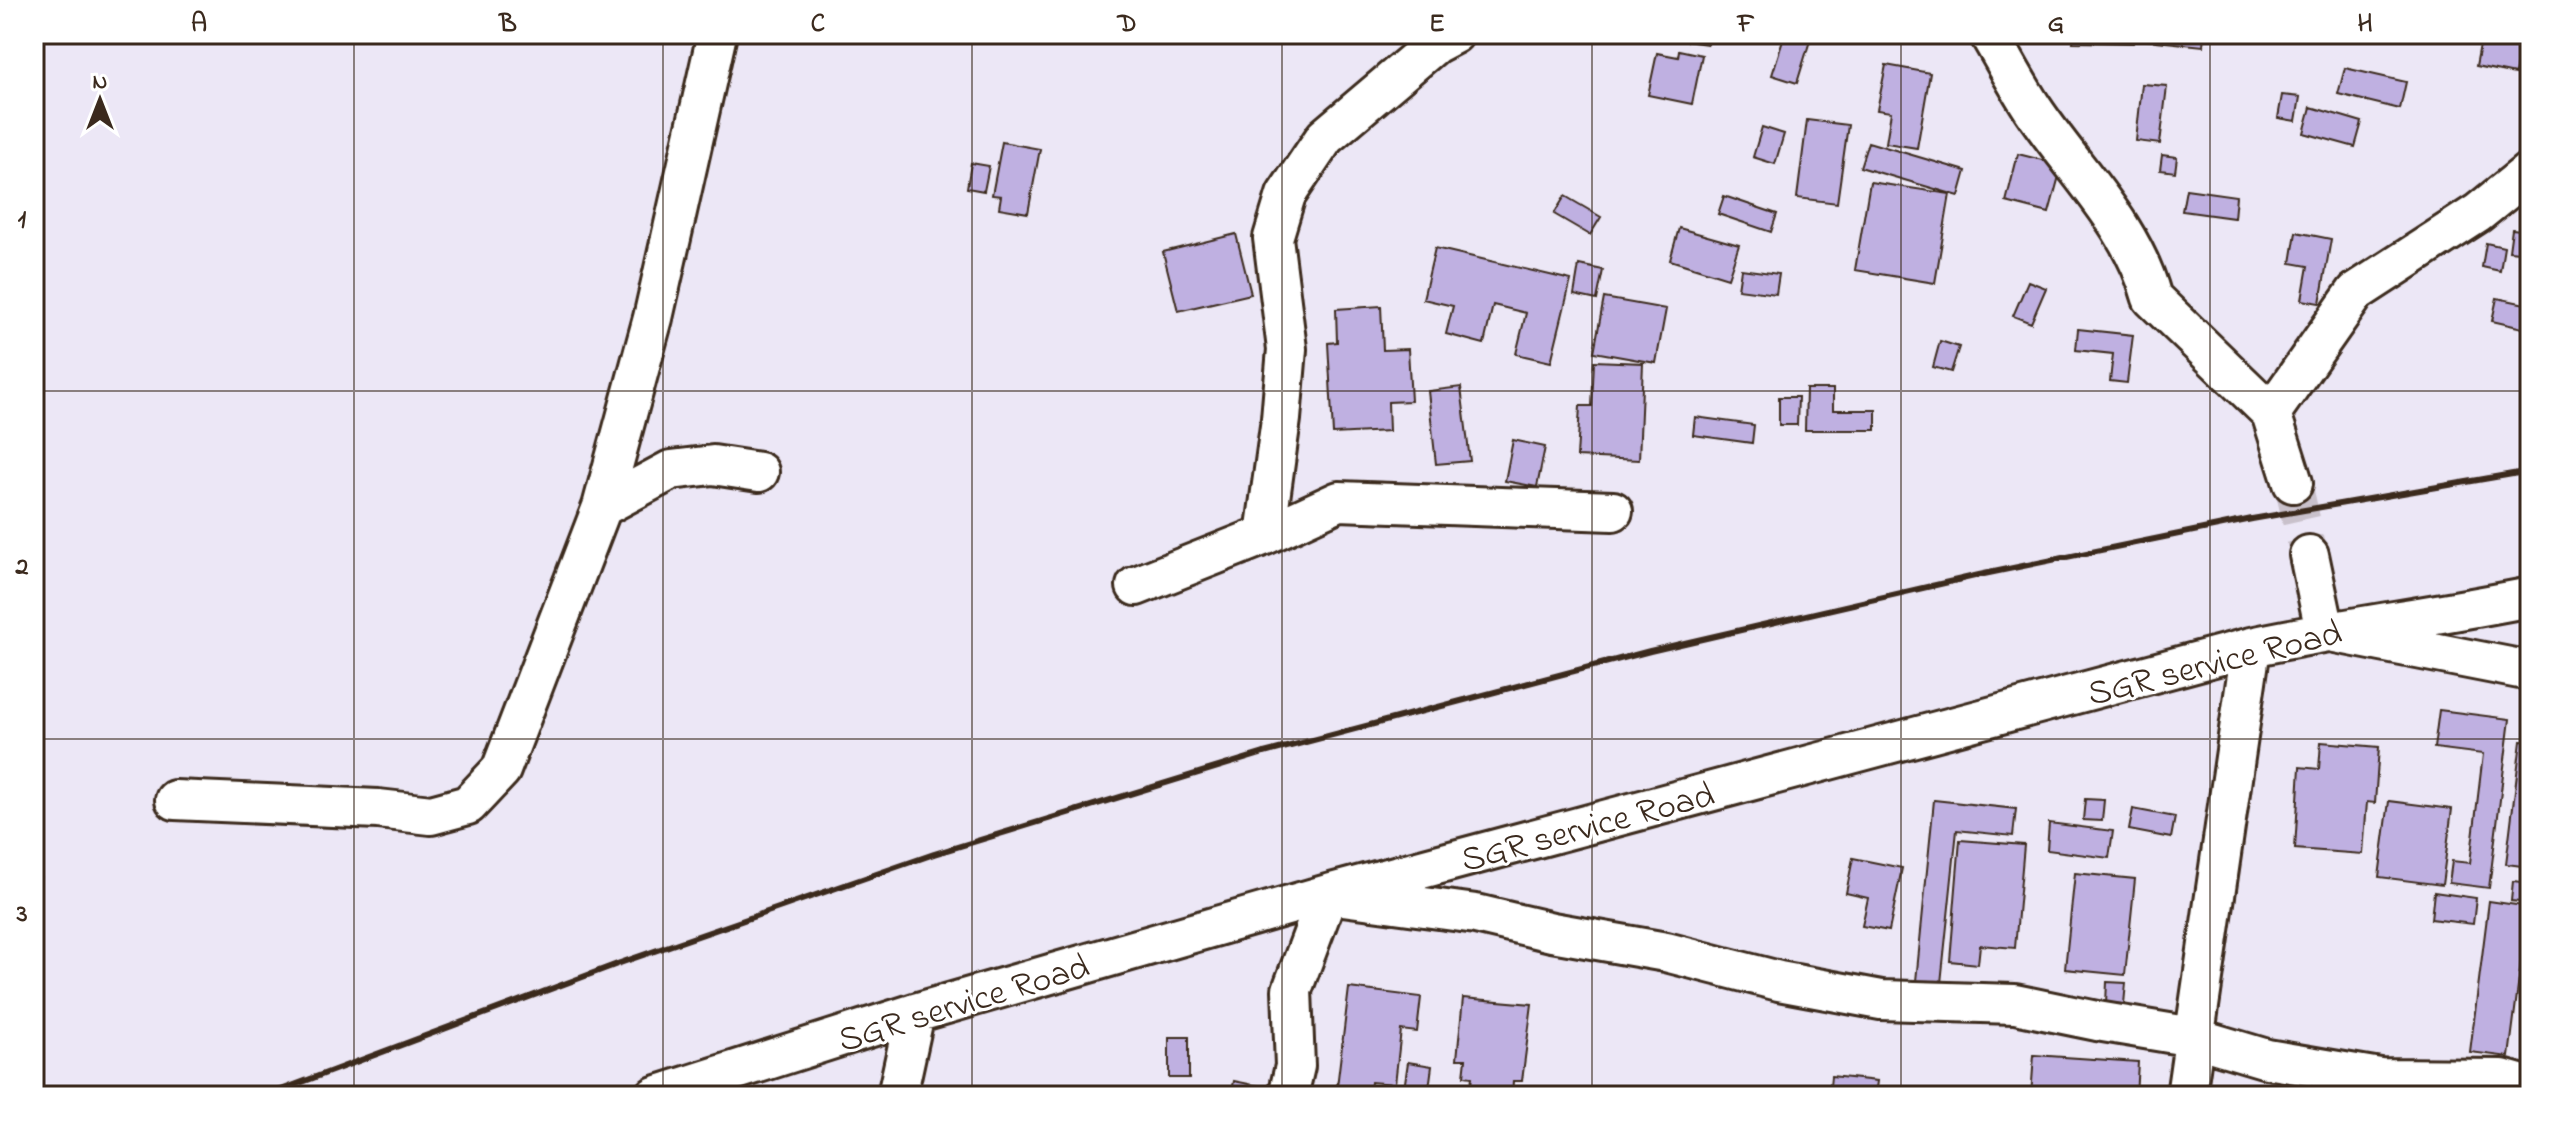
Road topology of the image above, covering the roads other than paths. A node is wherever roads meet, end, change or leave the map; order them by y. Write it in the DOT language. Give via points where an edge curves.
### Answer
graph roads {
  1 [pos="717,34"];
  2 [pos="1454,34"];
  3 [pos="1989,34"];
  4 [pos="2530,171"];
  5 [pos="2271,413"];
  6 [pos="759,472"];
  7 [pos="2293,483"];
  8 [pos="602,507"];
  9 [pos="1613,511"];
  10 [pos="1265,535"];
  11 [pos="2309,555"];
  12 [pos="1136,586"];
  13 [pos="2530,597"];
  14 [pos="2325,631"];
  15 [pos="2251,647"];
  16 [pos="2530,671"];
  17 [pos="175,800"];
  18 [pos="1328,894"];
  19 [pos="915,1013"];
  20 [pos="2193,1037"];
  21 [pos="2530,1087"];
  22 [pos="655,1096"];
  23 [pos="897,1096"];
  24 [pos="1288,1096"];
  25 [pos="2186,1096"];
  1 -- 8 [label="street" via="653,318"];
  2 -- 10 [label="street" via="1435,44 1325,137 1286,195 1273,238 1287,349"];
  3 -- 5 [label="street" via="2033,109 2125,234 2152,298"];
  4 -- 5 [label="street" via="2478,213 2356,292"];
  5 -- 7 [label="street"];
  6 -- 8 [label="street" via="713,465 671,470"];
  8 -- 17 [label="street" via="501,770 468,805 431,815"];
  9 -- 10 [label="street" via="1339,501"];
  10 -- 12 [label="street"];
  11 -- 14 [label="street"];
  13 -- 14 [label="street, SGR service Road"];
  14 -- 15 [label="street, SGR service Road"];
  14 -- 16 [label="street"];
  15 -- 18 [label="street, SGR service Road"];
  15 -- 20 [label="street"];
  18 -- 19 [label="street, SGR service Road"];
  18 -- 20 [label="street" via="1476,914 1881,1000 2015,1004"];
  18 -- 24 [label="street" via="1292,990 1295,1066"];
  19 -- 22 [label="street, SGR service Road"];
  19 -- 23 [label="street"];
  20 -- 21 [label="street" via="2267,1059 2380,1078 2502,1079"];
  20 -- 25 [label="street"];
}
